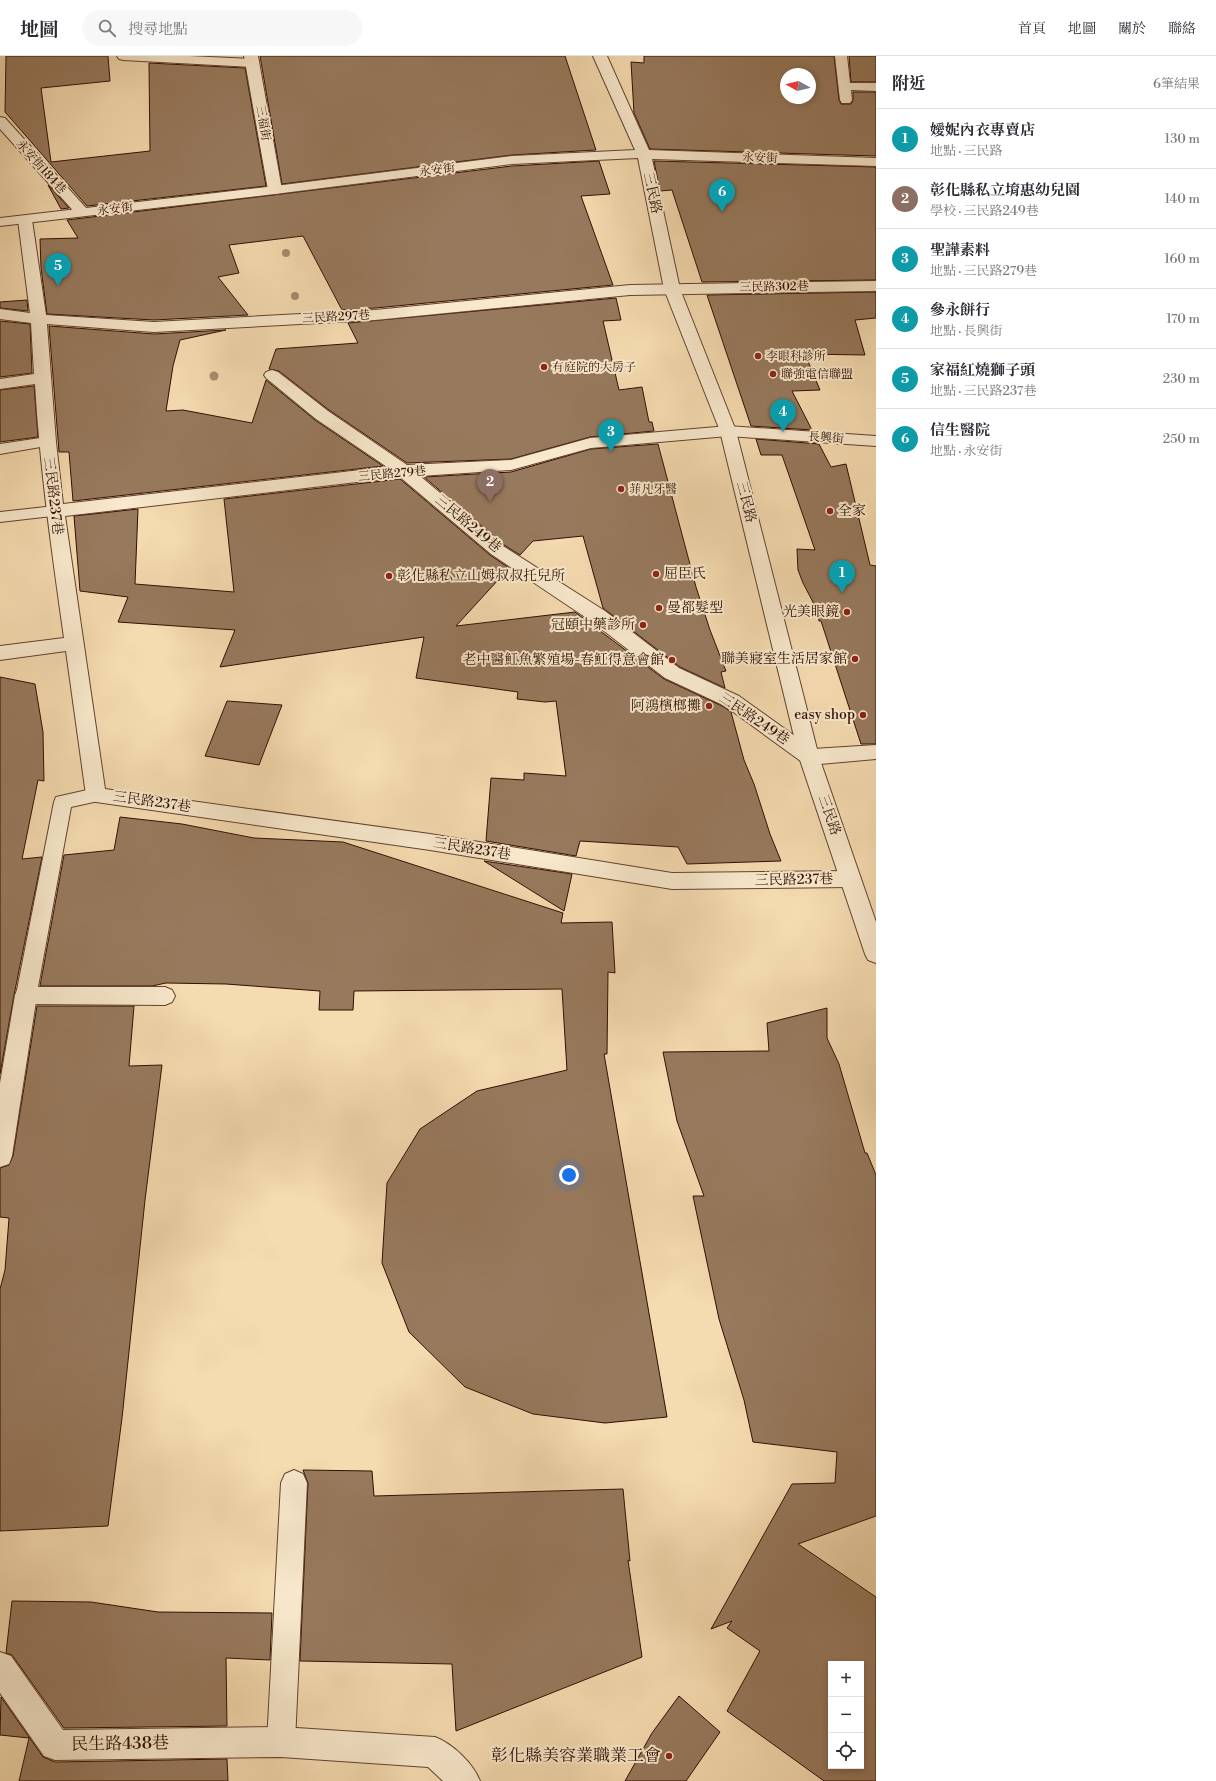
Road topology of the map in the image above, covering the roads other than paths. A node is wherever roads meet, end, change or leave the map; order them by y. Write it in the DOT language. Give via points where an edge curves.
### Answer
graph roads {
  1 [pos="123,56"];
  2 [pos="600,56"];
  3 [pos="841,56"];
  4 [pos="251,59"];
  5 [pos="845,86"];
  6 [pos="876,87"];
  7 [pos="846,100"];
  8 [pos="0,121"];
  9 [pos="644,154"];
  10 [pos="876,162"];
  11 [pos="275,190"];
  12 [pos="82,212"];
  13 [pos="24,220"];
  14 [pos="0,222"];
  15 [pos="876,286"];
  16 [pos="672,289"];
  17 [pos="0,314"];
  18 [pos="39,319"];
  19 [pos="272,376"];
  20 [pos="43,378"];
  21 [pos="0,384"];
  22 [pos="728,431"];
  23 [pos="876,441"];
  24 [pos="47,442"];
  25 [pos="0,449"];
  26 [pos="404,471"];
  27 [pos="55,511"];
  28 [pos="0,517"];
  29 [pos="74,643"];
  30 [pos="0,653"];
  31 [pos="876,752"];
  32 [pos="809,757"];
  33 [pos="96,795"];
  34 [pos="850,879"];
  35 [pos="876,954"];
  36 [pos="26,995"];
  37 [pos="165,996"];
  38 [pos="0,1156"];
  39 [pos="294,1483"];
  40 [pos="0,1667"];
  41 [pos="281,1742"];
  42 [pos="465,1781"];
  1 -- 4 [label="lane"];
  2 -- 9 [label="street, 三民路"];
  3 -- 5 [label="lane"];
  4 -- 11 [label="street, 三福街"];
  5 -- 6 [label="lane"];
  5 -- 7 [label="lane"];
  8 -- 12 [label="street, 永安街184巷"];
  9 -- 10 [label="street, 永安街"];
  9 -- 11 [label="street, 永安街" via="512,160"];
  9 -- 16 [label="street, 三民路"];
  11 -- 12 [label="street, 永安街"];
  12 -- 13 [label="street, 永安街"];
  13 -- 14 [label="street, 永安街"];
  13 -- 18 [label="street, 三民路237巷"];
  15 -- 16 [label="street, 三民路302巷"];
  16 -- 18 [label="street, 三民路297巷" via="630,290 375,315 154,327"];
  16 -- 22 [label="street, 三民路"];
  17 -- 18 [label="street, 三民路297巷"];
  18 -- 20 [label="street, 三民路237巷"];
  19 -- 26 [label="street, 三民路249巷" via="322,415"];
  20 -- 21 [label="street"];
  20 -- 24 [label="street, 三民路237巷"];
  22 -- 23 [label="street, 長興街"];
  22 -- 26 [label="street, 三民路279巷" via="590,443 511,465"];
  22 -- 32 [label="street, 三民路"];
  24 -- 25 [label="lane"];
  24 -- 27 [label="street, 三民路237巷"];
  26 -- 27 [label="street, 三民路279巷"];
  26 -- 32 [label="street, 三民路249巷" via="497,550 598,616 672,673 732,701"];
  27 -- 28 [label="lane"];
  27 -- 29 [label="street, 三民路237巷"];
  29 -- 30 [label="street"];
  29 -- 33 [label="street, 三民路237巷"];
  31 -- 32 [label="street"];
  32 -- 34 [label="street, 三民路"];
  33 -- 34 [label="street, 三民路237巷" via="430,842 672,881"];
  33 -- 36 [label="lane, 三民路237巷" via="63,802"];
  34 -- 35 [label="street, 三民路"];
  36 -- 37 [label="lane"];
  36 -- 38 [label="street"];
  39 -- 41 [label="lane"];
  40 -- 41 [label="street, 民生路438巷" via="55,1745"];
  41 -- 42 [label="street, 民生路438巷" via="435,1752"];
}
